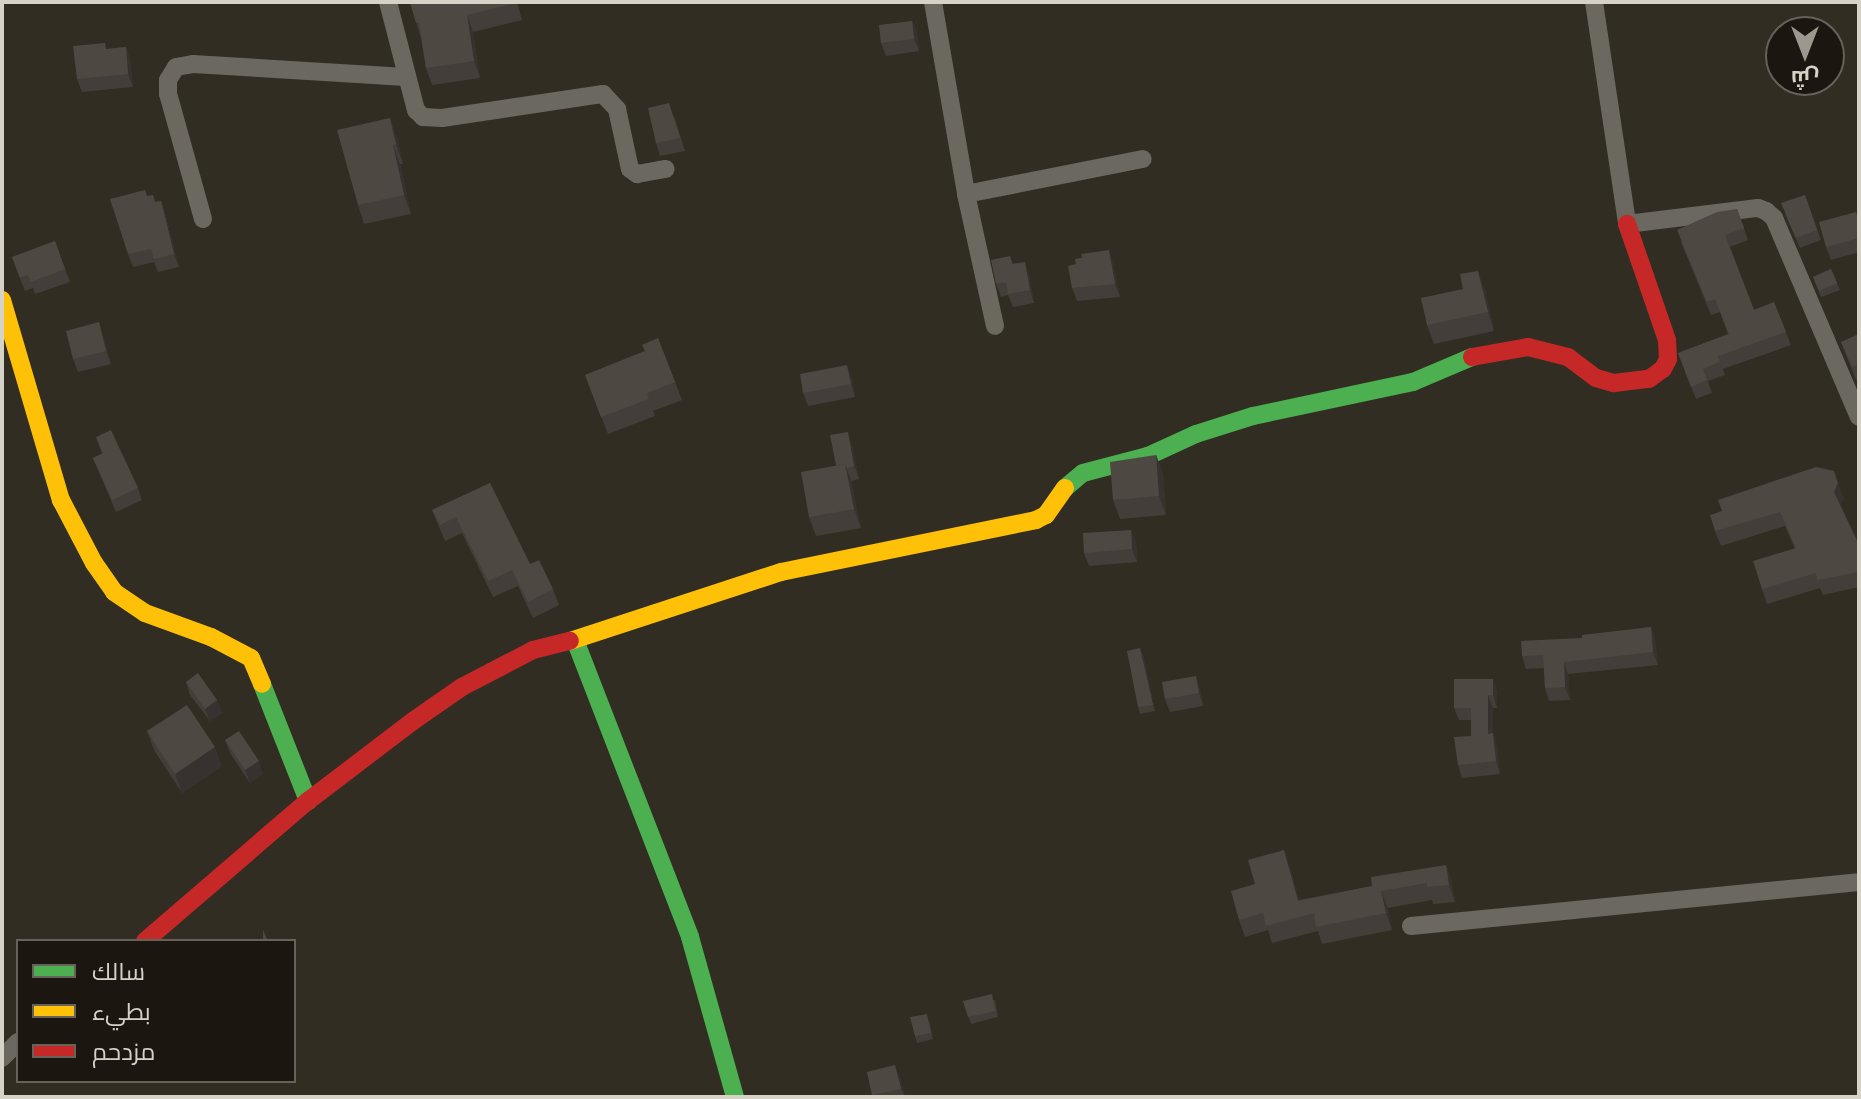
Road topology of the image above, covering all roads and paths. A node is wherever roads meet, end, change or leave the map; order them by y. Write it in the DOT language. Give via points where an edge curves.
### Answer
graph roads {
  1 [pos="388,2"];
  2 [pos="933,2"];
  3 [pos="1594,2"];
  4 [pos="406,77"];
  5 [pos="1143,159"];
  6 [pos="666,169"];
  7 [pos="966,194"];
  8 [pos="203,219"];
  9 [pos="1627,224"];
  10 [pos="2,300"];
  11 [pos="995,326"];
  12 [pos="1859,417"];
  13 [pos="575,640"];
  14 [pos="308,801"];
  15 [pos="1859,882"];
  16 [pos="1411,926"];
  17 [pos="147,939"];
  18 [pos="735,1097"];
  1 -- 4 [label="street"];
  2 -- 7 [label="street"];
  3 -- 9 [label="street"];
  4 -- 6 [label="street" via="416,110 429,119 603,94 617,109 630,169 637,174"];
  4 -- 8 [label="street" via="176,67 168,94"];
  5 -- 7 [label="street"];
  7 -- 11 [label="street"];
  9 -- 12 [label="street" via="1766,211 1774,218"];
  9 -- 13 [label="street" via="1667,340 1668,359 1649,379 1614,383 1596,378 1568,357 1528,347 1472,357 1413,382 1253,416 1148,456 1083,473 1036,520 781,572"];
  10 -- 14 [label="street" via="61,500 94,563 114,592 145,613 251,658"];
  13 -- 14 [label="street" via="533,650 462,687"];
  13 -- 18 [label="street" via="690,937"];
  14 -- 17 [label="street"];
  15 -- 16 [label="street"];
}
